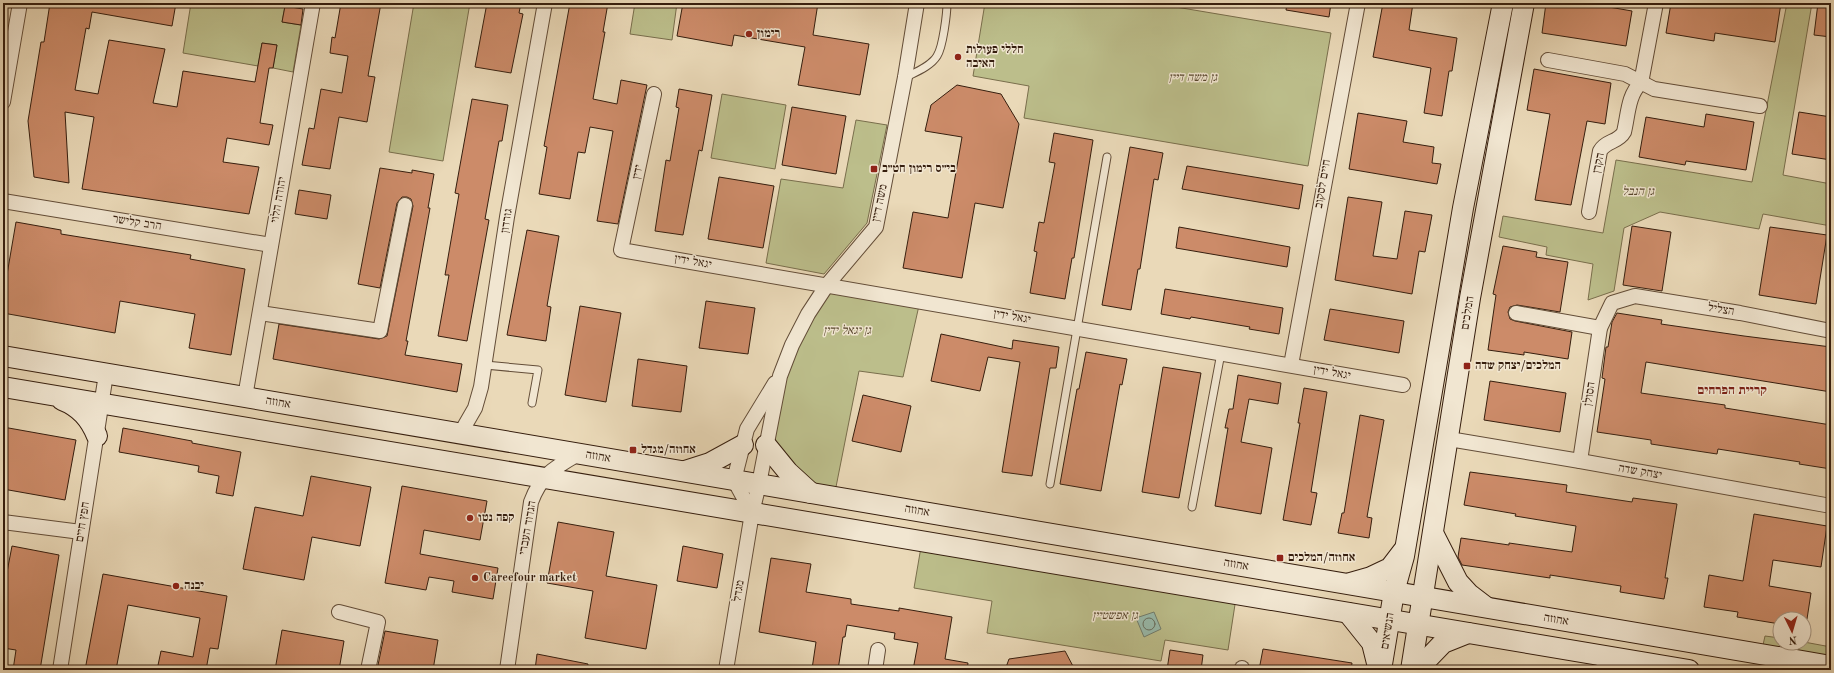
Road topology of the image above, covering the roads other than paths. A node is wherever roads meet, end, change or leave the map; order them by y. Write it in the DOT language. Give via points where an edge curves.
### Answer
graph roads {
  1 [pos="20,3"];
  2 [pos="313,3"];
  3 [pos="545,3"];
  4 [pos="917,3"];
  5 [pos="947,3"];
  6 [pos="1358,3"];
  7 [pos="1503,3"];
  8 [pos="1524,3"];
  9 [pos="1656,3"];
  10 [pos="1548,60"];
  11 [pos="906,77"];
  12 [pos="1641,83"];
  13 [pos="654,94"];
  14 [pos="3,102"];
  15 [pos="1760,106"];
  16 [pos="1107,157"];
  17 [pos="3,201"];
  18 [pos="406,205"];
  19 [pos="1589,212"];
  20 [pos="272,245"];
  21 [pos="622,250"];
  22 [pos="827,285"];
  23 [pos="1612,303"];
  24 [pos="260,313"];
  25 [pos="1516,313"];
  26 [pos="1600,328"];
  27 [pos="1078,329"];
  28 [pos="1831,331"];
  29 [pos="1221,353"];
  30 [pos="3,356"];
  31 [pos="485,365"];
  32 [pos="1291,366"];
  33 [pos="106,374"];
  34 [pos="780,376"];
  35 [pos="1403,385"];
  36 [pos="3,387"];
  37 [pos="49,394"];
  38 [pos="245,398"];
  39 [pos="102,403"];
  40 [pos="532,403"];
  41 [pos="460,434"];
  42 [pos="96,436"];
  43 [pos="1448,439"];
  44 [pos="743,445"];
  45 [pos="766,445"];
  46 [pos="578,454"];
  47 [pos="1580,461"];
  48 [pos="683,472"];
  49 [pos="544,477"];
  50 [pos="734,480"];
  51 [pos="759,484"];
  52 [pos="1050,484"];
  53 [pos="811,493"];
  54 [pos="1831,506"];
  55 [pos="1192,507"];
  56 [pos="752,513"];
  57 [pos="3,522"];
  58 [pos="81,532"];
  59 [pos="1433,533"];
  60 [pos="1405,547"];
  61 [pos="1346,584"];
  62 [pos="1394,592"];
  63 [pos="1423,597"];
  64 [pos="1488,608"];
  65 [pos="339,612"];
  66 [pos="1348,613"];
  67 [pos="1389,620"];
  68 [pos="1418,624"];
  69 [pos="1468,633"];
  70 [pos="878,650"];
  71 [pos="1604,663"];
  72 [pos="1831,666"];
  73 [pos="60,670"];
  74 [pos="368,670"];
  75 [pos="506,670"];
  76 [pos="726,670"];
  77 [pos="875,670"];
  78 [pos="1380,670"];
  79 [pos="1411,670"];
  80 [pos="1417,670"];
  81 [pos="1689,670"];
  1 -- 14 [label="street"];
  2 -- 20 [label="street, יהודה הלוי"];
  3 -- 31 [label="street, גורדון"];
  4 -- 11 [label="street, משה דיין"];
  5 -- 11 [label="lane" via="937,56 926,66"];
  6 -- 32 [label="street, חיים לסקוב"];
  7 -- 60 [label="main road, המלכים" via="1463,208"];
  8 -- 43 [label="main road, המלכים" via="1470,298"];
  9 -- 12 [label="street, הקרן"];
  10 -- 12 [label="street" via="1615,71 1633,77"];
  11 -- 22 [label="street, משה דיין" via="876,227"];
  12 -- 15 [label="street" via="1654,90"];
  12 -- 19 [label="street, הקרן" via="1632,95 1621,137 1606,143 1600,150"];
  13 -- 21 [label="street, ידין"];
  16 -- 27 [label="lane"];
  17 -- 20 [label="street, הרב קלישר"];
  18 -- 24 [label="street" via="380,332"];
  20 -- 24 [label="street, יהודה הלוי"];
  21 -- 22 [label="street, יגאל ידין"];
  22 -- 27 [label="street, יגאל ידין"];
  22 -- 34 [label="street, משה דיין" via="792,344"];
  23 -- 26 [label="street, הסולן"];
  23 -- 28 [label="street, הצליל" via="1635,296"];
  24 -- 38 [label="street, יהודה הלוי"];
  25 -- 26 [label="street"];
  26 -- 47 [label="street, הסולן"];
  27 -- 29 [label="street, יגאל ידין"];
  27 -- 52 [label="lane"];
  29 -- 32 [label="street, יגאל ידין"];
  29 -- 55 [label="lane"];
  30 -- 33 [label="main road, אחוזה"];
  31 -- 40 [label="lane" via="538,370"];
  31 -- 41 [label="street, גורדון" via="475,408"];
  32 -- 35 [label="street, יגאל ידין"];
  33 -- 38 [label="main road, אחוזה"];
  33 -- 39 [label="street, חפץ חיים"];
  34 -- 44 [label="street, משה דיין" via="747,429"];
  34 -- 45 [label="street, משה דיין"];
  36 -- 37 [label="main road"];
  37 -- 39 [label="main road"];
  37 -- 42 [label="main road" via="82,412 92,423"];
  38 -- 41 [label="main road, אחוזה"];
  39 -- 42 [label="street, חפץ חיים"];
  39 -- 49 [label="main road"];
  41 -- 46 [label="main road, אחוזה"];
  42 -- 58 [label="street, חפץ חיים"];
  43 -- 47 [label="street, יצחק שדה"];
  43 -- 59 [label="main road, המלכים"];
  44 -- 48 [label="main road"];
  44 -- 50 [label="street, משה דיין"];
  45 -- 51 [label="street, משה דיין"];
  45 -- 53 [label="main road" via="788,472"];
  46 -- 48 [label="main road, אחוזה"];
  46 -- 49 [label="street, הגדוד העברי"];
  47 -- 54 [label="street, יצחק שדה"];
  48 -- 50 [label="main road, אחוזה"];
  49 -- 56 [label="main road"];
  49 -- 75 [label="street, הגדוד העברי" via="531,502"];
  50 -- 51 [label="main road, אחוזה"];
  50 -- 56 [label="street"];
  51 -- 53 [label="main road, אחוזה"];
  51 -- 56 [label="street, משה דיין"];
  53 -- 61 [label="main road, אחוזה"];
  56 -- 66 [label="main road"];
  56 -- 76 [label="street, מגדל"];
  57 -- 58 [label="street"];
  58 -- 73 [label="street, חפץ חיים"];
  59 -- 63 [label="main road, המלכים"];
  59 -- 64 [label="main road" via="1458,582"];
  60 -- 61 [label="main road" via="1390,568"];
  60 -- 62 [label="main road, המלכים"];
  61 -- 62 [label="main road, אחוזה"];
  62 -- 63 [label="main road, אחוזה"];
  62 -- 67 [label="main road, הנשיאים"];
  63 -- 64 [label="main road, אחוזה"];
  63 -- 68 [label="main road, המלכים"];
  64 -- 72 [label="main road, אחוזה"];
  65 -- 74 [label="street" via="378,622"];
  66 -- 67 [label="main road"];
  66 -- 78 [label="main road" via="1372,643"];
  67 -- 68 [label="main road"];
  67 -- 78 [label="main road, הנשיאים"];
  68 -- 69 [label="main road"];
  68 -- 79 [label="main road"];
  69 -- 71 [label="main road"];
  69 -- 80 [label="main road" via="1443,643"];
  70 -- 77 [label="street"];
  71 -- 81 [label="main road"];
}
